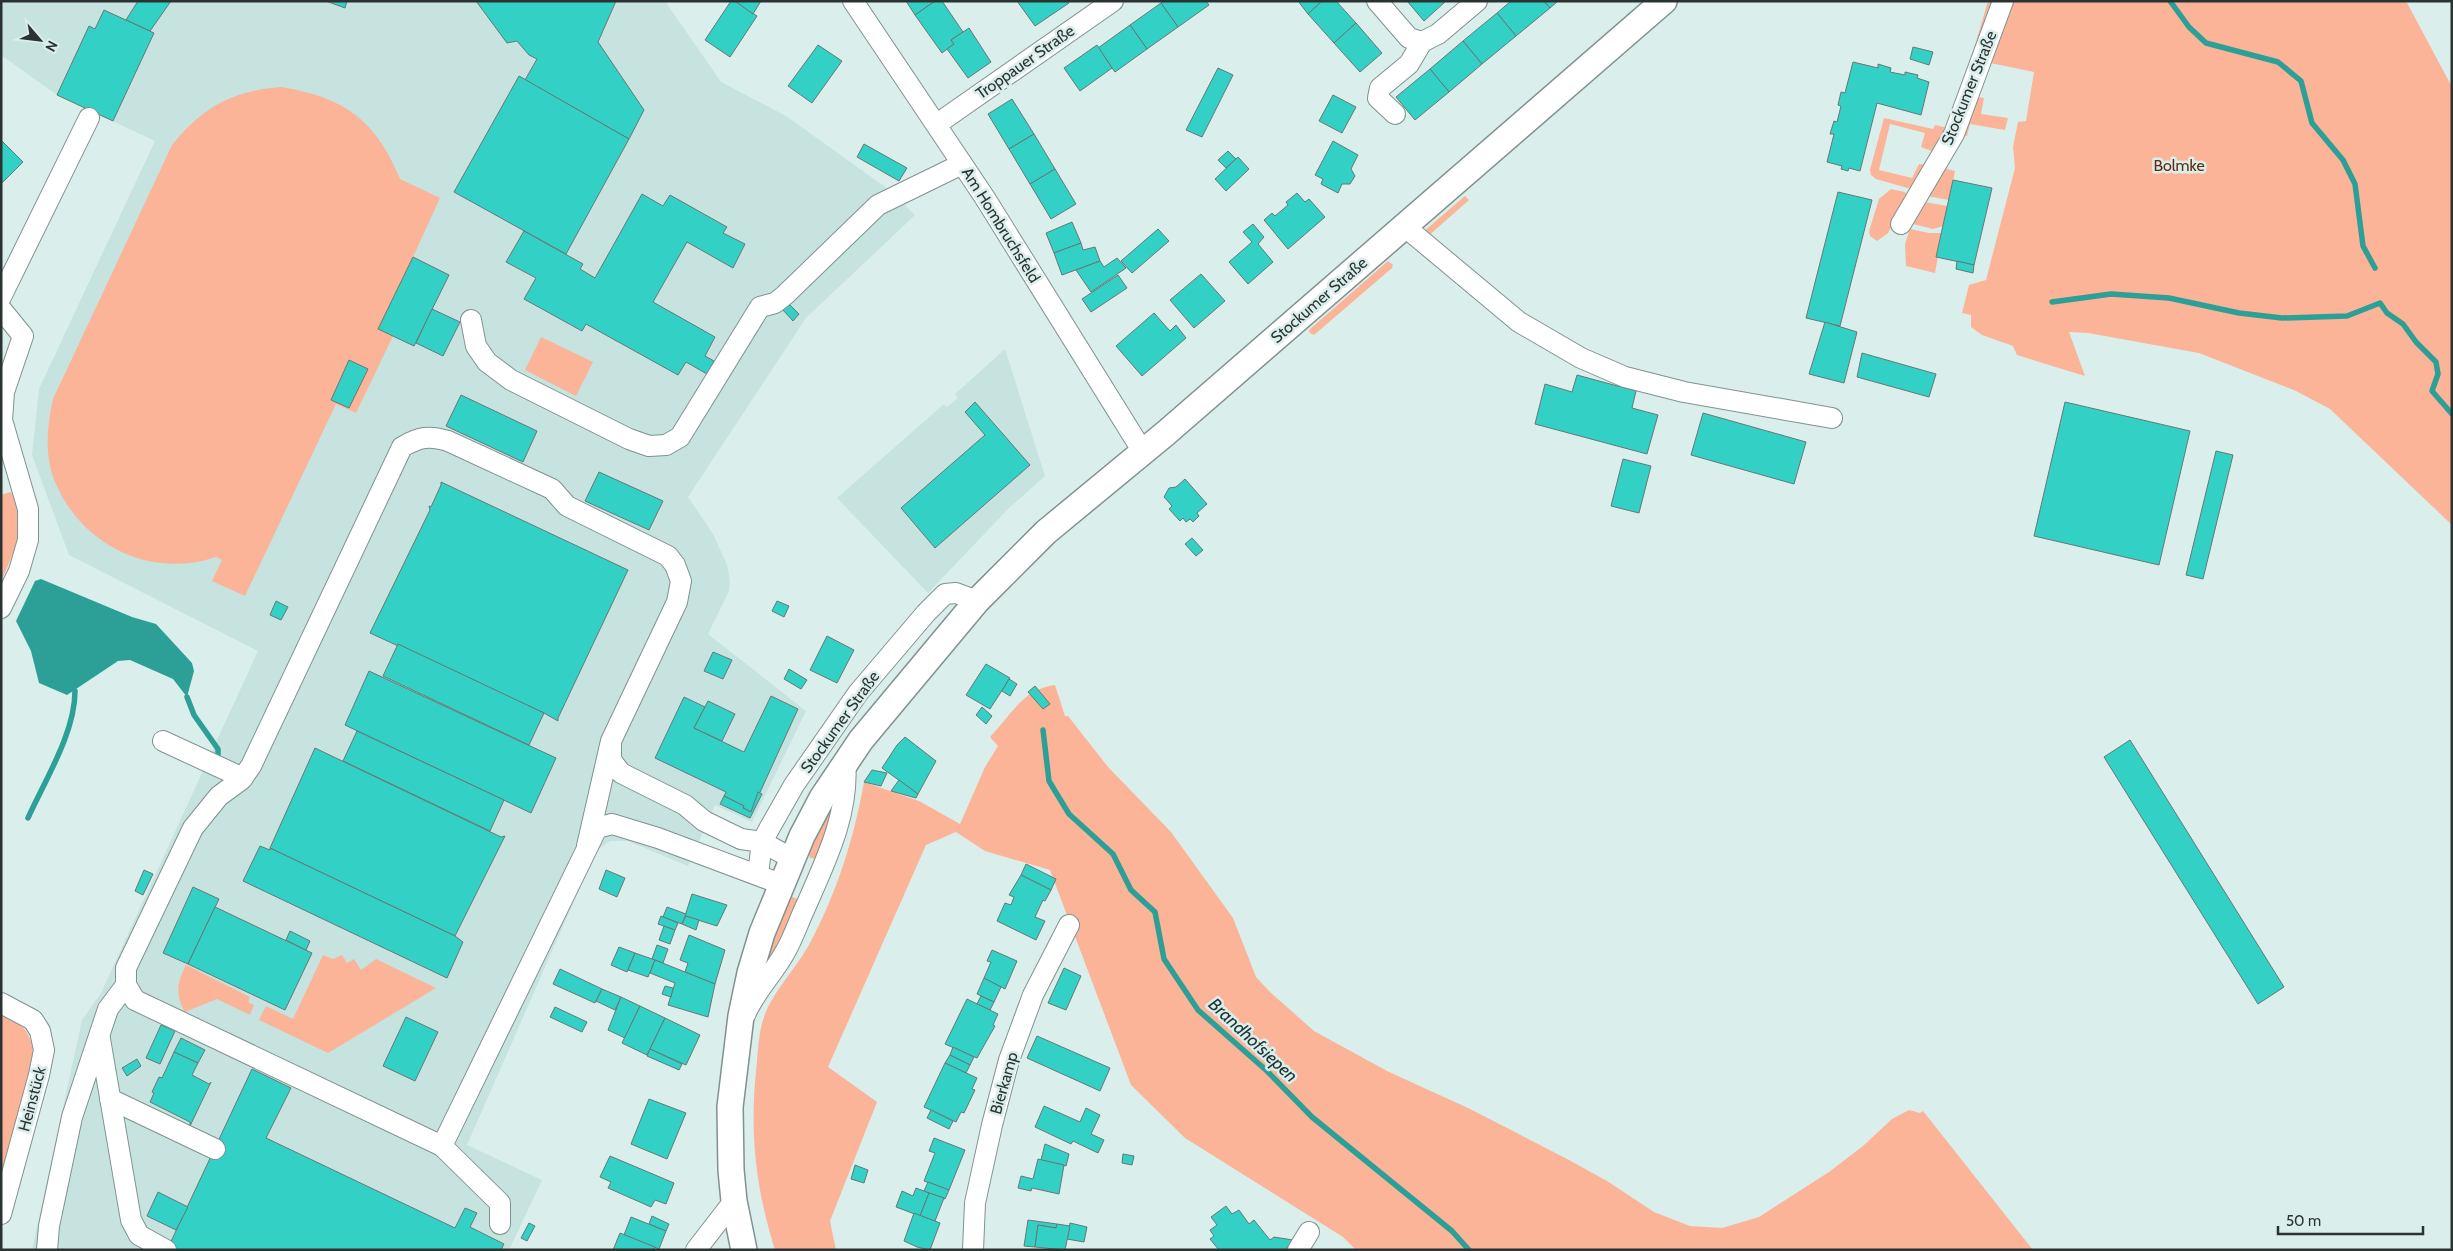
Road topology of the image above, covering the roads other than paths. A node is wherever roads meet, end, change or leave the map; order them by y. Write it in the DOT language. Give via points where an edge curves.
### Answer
graph roads {
  1 [pos="852,1"];
  2 [pos="1113,1"];
  3 [pos="1377,1"];
  4 [pos="1477,1"];
  5 [pos="1664,1"];
  6 [pos="2003,1"];
  7 [pos="1422,42"];
  8 [pos="1395,114"];
  9 [pos="89,118"];
  10 [pos="937,124"];
  11 [pos="962,164"];
  12 [pos="1901,224"];
  13 [pos="1404,226"];
  14 [pos="1,296"];
  15 [pos="1,309"];
  16 [pos="471,320"];
  17 [pos="1832,418"];
  18 [pos="1143,452"];
  19 [pos="977,601"];
  20 [pos="1,608"];
  21 [pos="163,741"];
  22 [pos="611,741"];
  23 [pos="845,761"];
  24 [pos="242,778"];
  25 [pos="762,842"];
  26 [pos="587,846"];
  27 [pos="786,871"];
  28 [pos="758,874"];
  29 [pos="815,886"];
  30 [pos="1069,926"];
  31 [pos="126,985"];
  32 [pos="1,1003"];
  33 [pos="739,1031"];
  34 [pos="100,1037"];
  35 [pos="110,1099"];
  36 [pos="442,1146"];
  37 [pos="215,1149"];
  38 [pos="734,1201"];
  39 [pos="1,1214"];
  40 [pos="500,1224"];
  41 [pos="1309,1232"];
  42 [pos="47,1250"];
  43 [pos="166,1250"];
  44 [pos="696,1250"];
  45 [pos="744,1250"];
  46 [pos="973,1250"];
  47 [pos="1298,1250"];
  1 -- 10 [label="street, Am Hombruchsfeld"];
  2 -- 10 [label="street, Troppauer Straße"];
  3 -- 7 [label="street" via="1409,38"];
  4 -- 7 [label="street" via="1438,34"];
  5 -- 13 [label="main road, Stockumer Straße"];
  6 -- 12 [label="street, Stockumer Straße" via="1954,134"];
  7 -- 8 [label="street" via="1409,64 1380,88 1378,98"];
  9 -- 14 [label="street"];
  10 -- 11 [label="street, Am Hombruchsfeld"];
  11 -- 16 [label="street" via="878,205 785,295 775,303 760,307 689,424 680,437 666,445 648,446 629,439 511,380 487,362 476,346"];
  11 -- 18 [label="street, Am Hombruchsfeld"];
  13 -- 17 [label="street" via="1519,322 1581,358 1624,378"];
  13 -- 18 [label="main road, Stockumer Straße"];
  15 -- 20 [label="street" via="23,336 4,392 2,420 28,509 28,540 19,571"];
  18 -- 19 [label="main road, Stockumer Straße" via="1046,532"];
  19 -- 23 [label="main road, Stockumer Straße"];
  19 -- 25 [label="street, Stockumer Straße" via="956,593 945,594 926,613 858,693 794,785"];
  21 -- 24 [label="street"];
  22 -- 24 [label="street" via="677,602 681,581 675,565 668,556 567,506 552,489 432,436 418,438 402,447 251,766"];
  22 -- 25 [label="street" via="611,760 621,773 685,805 704,821 741,838"];
  22 -- 26 [label="street"];
  23 -- 27 [label="main road, Stockumer Straße" via="822,798"];
  23 -- 29 [label="street" via="847,778 843,806"];
  24 -- 31 [label="street" via="220,796 193,828 126,968"];
  25 -- 27 [label="street"];
  25 -- 28 [label="street, Stockumer Straße"];
  26 -- 28 [label="street" via="597,828 612,824"];
  26 -- 36 [label="street"];
  27 -- 28 [label="street"];
  27 -- 29 [label="street"];
  27 -- 33 [label="main road, Stockumer Straße" via="757,949"];
  29 -- 33 [label="street" via="785,952 750,1003"];
  30 -- 46 [label="street, Bierkamp" via="1033,995 1009,1060 975,1203"];
  31 -- 34 [label="street" via="108,1009"];
  31 -- 36 [label="street" via="135,1000"];
  32 -- 39 [label="street, Heinstück" via="34,1020 44,1050"];
  33 -- 38 [label="main road, Stockumer Straße" via="730,1107"];
  34 -- 35 [label="street"];
  34 -- 42 [label="street" via="72,1117"];
  35 -- 37 [label="street"];
  35 -- 43 [label="street" via="130,1220 139,1235"];
  36 -- 40 [label="street" via="500,1203"];
  38 -- 44 [label="street"];
  38 -- 45 [label="main road, Stockumer Straße"];
  41 -- 47 [label="street"];
}
